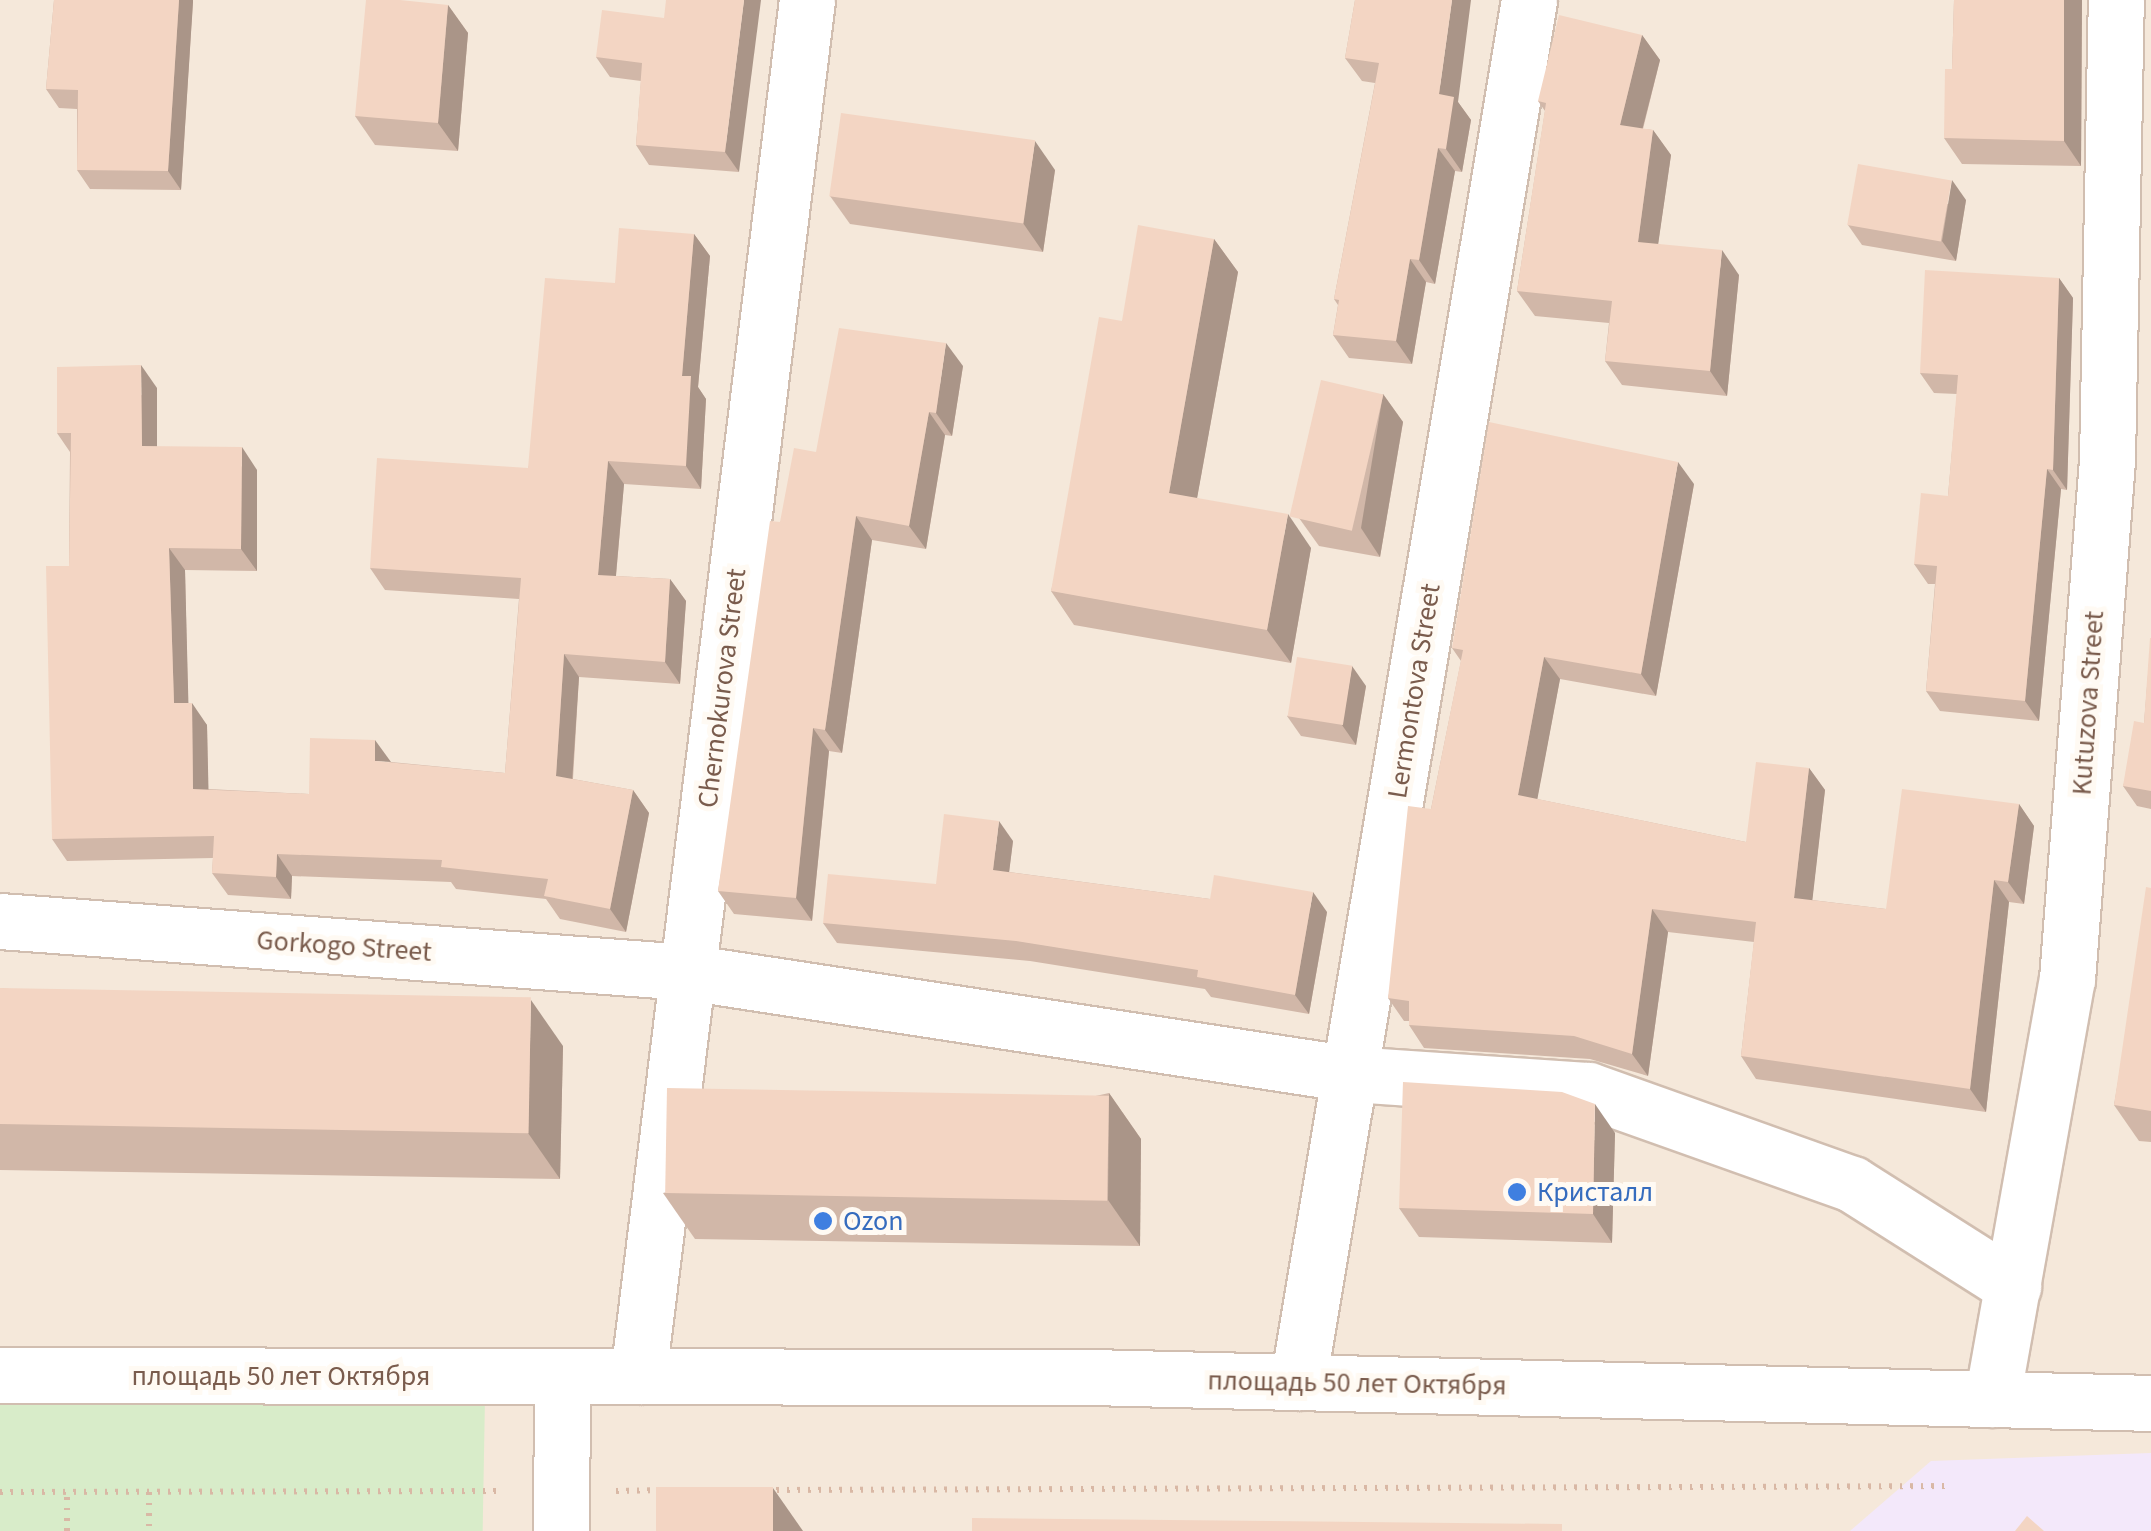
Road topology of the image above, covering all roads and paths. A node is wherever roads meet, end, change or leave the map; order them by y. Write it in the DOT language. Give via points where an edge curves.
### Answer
graph roads {
  1 [pos="807,0"];
  2 [pos="1528,0"];
  3 [pos="2116,0"];
  4 [pos="0,921"];
  5 [pos="688,972"];
  6 [pos="1351,1074"];
  7 [pos="2012,1286"];
  8 [pos="0,1375"];
  9 [pos="562,1376"];
  10 [pos="638,1376"];
  11 [pos="1298,1382"];
  12 [pos="1992,1399"];
  13 [pos="2151,1403"];
  14 [pos="1950,1486"];
  15 [pos="680,1490"];
  16 [pos="760,1490"];
  17 [pos="0,1492"];
  18 [pos="67,1492"];
  19 [pos="149,1492"];
  20 [pos="561,1511"];
  21 [pos="67,1531"];
  22 [pos="149,1531"];
  1 -- 5 [label="street, Chernokurova Street"];
  2 -- 6 [label="street, Lermontova Street"];
  3 -- 7 [label="street, Kutuzova Street" via="2106,460 2067,979"];
  4 -- 5 [label="street, Gorkogo Street"];
  5 -- 6 [label="street, Gorkogo Street"];
  5 -- 10 [label="street, Chernokurova Street"];
  6 -- 7 [label="street, Gorkogo Street" via="1588,1090 1852,1184"];
  6 -- 11 [label="street, Lermontova Street"];
  7 -- 12 [label="street, Kutuzova Street"];
  8 -- 9 [label="street, площадь 50 лет Октября"];
  9 -- 10 [label="street, площадь 50 лет Октября"];
  9 -- 20 [label="street"];
  10 -- 11 [label="street, площадь 50 лет Октября"];
  11 -- 12 [label="street, площадь 50 лет Октября"];
  12 -- 13 [label="street, площадь 50 лет Октября"];
  14 -- 16 [label="path"];
  15 -- 20 [label="path"];
  17 -- 18 [label="path"];
  18 -- 19 [label="path"];
  18 -- 21 [label="path"];
  19 -- 20 [label="path"];
  19 -- 22 [label="path"];
}
